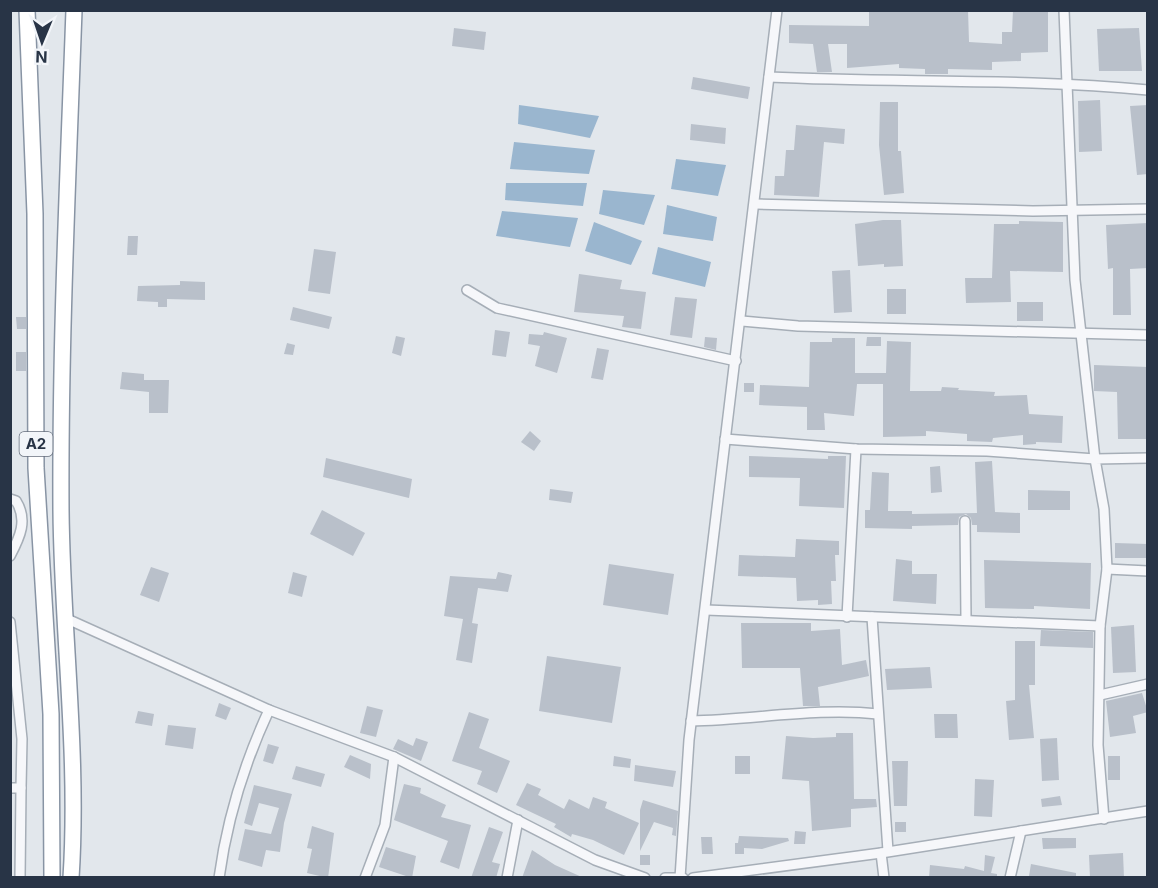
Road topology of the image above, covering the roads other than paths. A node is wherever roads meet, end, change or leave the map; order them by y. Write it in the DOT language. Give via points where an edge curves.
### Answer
graph roads {
  1 [pos="27,10"];
  2 [pos="74,10"];
  3 [pos="777,10"];
  4 [pos="1064,10"];
  5 [pos="769,76"];
  6 [pos="1068,83"];
  7 [pos="1148,90"];
  8 [pos="756,204"];
  9 [pos="1148,209"];
  10 [pos="1073,210"];
  11 [pos="467,291"];
  12 [pos="742,321"];
  13 [pos="1079,332"];
  14 [pos="1148,335"];
  15 [pos="736,361"];
  16 [pos="725,439"];
  17 [pos="856,449"];
  18 [pos="1148,458"];
  19 [pos="1095,459"];
  20 [pos="10,499"];
  21 [pos="965,521"];
  22 [pos="10,556"];
  23 [pos="1107,569"];
  24 [pos="1148,571"];
  25 [pos="706,610"];
  26 [pos="847,617"];
  27 [pos="872,617"];
  28 [pos="65,618"];
  29 [pos="966,620"];
  30 [pos="10,622"];
  31 [pos="1100,626"];
  32 [pos="1148,684"];
  33 [pos="1100,695"];
  34 [pos="269,710"];
  35 [pos="878,714"];
  36 [pos="692,721"];
  37 [pos="394,757"];
  38 [pos="10,788"];
  39 [pos="21,788"];
  40 [pos="1148,811"];
  41 [pos="1104,819"];
  42 [pos="518,820"];
  43 [pos="1021,831"];
  44 [pos="884,852"];
  45 [pos="681,877"];
  46 [pos="20,878"];
  47 [pos="52,878"];
  48 [pos="71,878"];
  49 [pos="219,878"];
  50 [pos="365,878"];
  51 [pos="507,878"];
  52 [pos="645,878"];
  53 [pos="664,878"];
  54 [pos="693,878"];
  55 [pos="884,878"];
  56 [pos="1010,878"];
  1 -- 47 [label="highway, A2" via="35,214 36,468 51,714"];
  2 -- 28 [label="highway, A2" via="62,322"];
  3 -- 5 [label="street"];
  4 -- 6 [label="street"];
  5 -- 6 [label="street" via="854,81"];
  5 -- 8 [label="street"];
  6 -- 7 [label="street"];
  6 -- 10 [label="street"];
  8 -- 10 [label="street"];
  8 -- 12 [label="street"];
  9 -- 10 [label="street"];
  10 -- 13 [label="street"];
  11 -- 15 [label="street" via="497,308"];
  12 -- 13 [label="street" via="798,326"];
  12 -- 15 [label="street"];
  13 -- 14 [label="street"];
  13 -- 19 [label="street"];
  15 -- 16 [label="street"];
  16 -- 17 [label="street"];
  16 -- 25 [label="street"];
  17 -- 19 [label="street" via="987,451"];
  17 -- 26 [label="street"];
  18 -- 19 [label="street"];
  19 -- 23 [label="street" via="1104,509"];
  20 -- 22 [label="street" via="22,510 22,528"];
  21 -- 29 [label="street"];
  23 -- 24 [label="street"];
  23 -- 31 [label="street"];
  25 -- 26 [label="street"];
  25 -- 36 [label="street"];
  26 -- 27 [label="street"];
  27 -- 29 [label="street"];
  27 -- 35 [label="street"];
  28 -- 34 [label="street"];
  28 -- 48 [label="highway, A2" via="73,803"];
  29 -- 31 [label="street"];
  30 -- 39 [label="street" via="22,739"];
  31 -- 33 [label="street"];
  32 -- 33 [label="street"];
  33 -- 41 [label="street" via="1098,745"];
  34 -- 37 [label="street"];
  34 -- 49 [label="street" via="250,752 225,835"];
  35 -- 36 [label="street" via="848,711 741,721"];
  35 -- 44 [label="street"];
  36 -- 45 [label="street"];
  37 -- 42 [label="street"];
  37 -- 50 [label="street" via="385,825"];
  38 -- 39 [label="street"];
  39 -- 46 [label="street"];
  40 -- 41 [label="street"];
  41 -- 43 [label="street"];
  42 -- 51 [label="street"];
  42 -- 52 [label="street" via="595,860"];
  43 -- 44 [label="street"];
  43 -- 56 [label="street"];
  44 -- 54 [label="street"];
  44 -- 55 [label="street"];
  45 -- 53 [label="street"];
}
